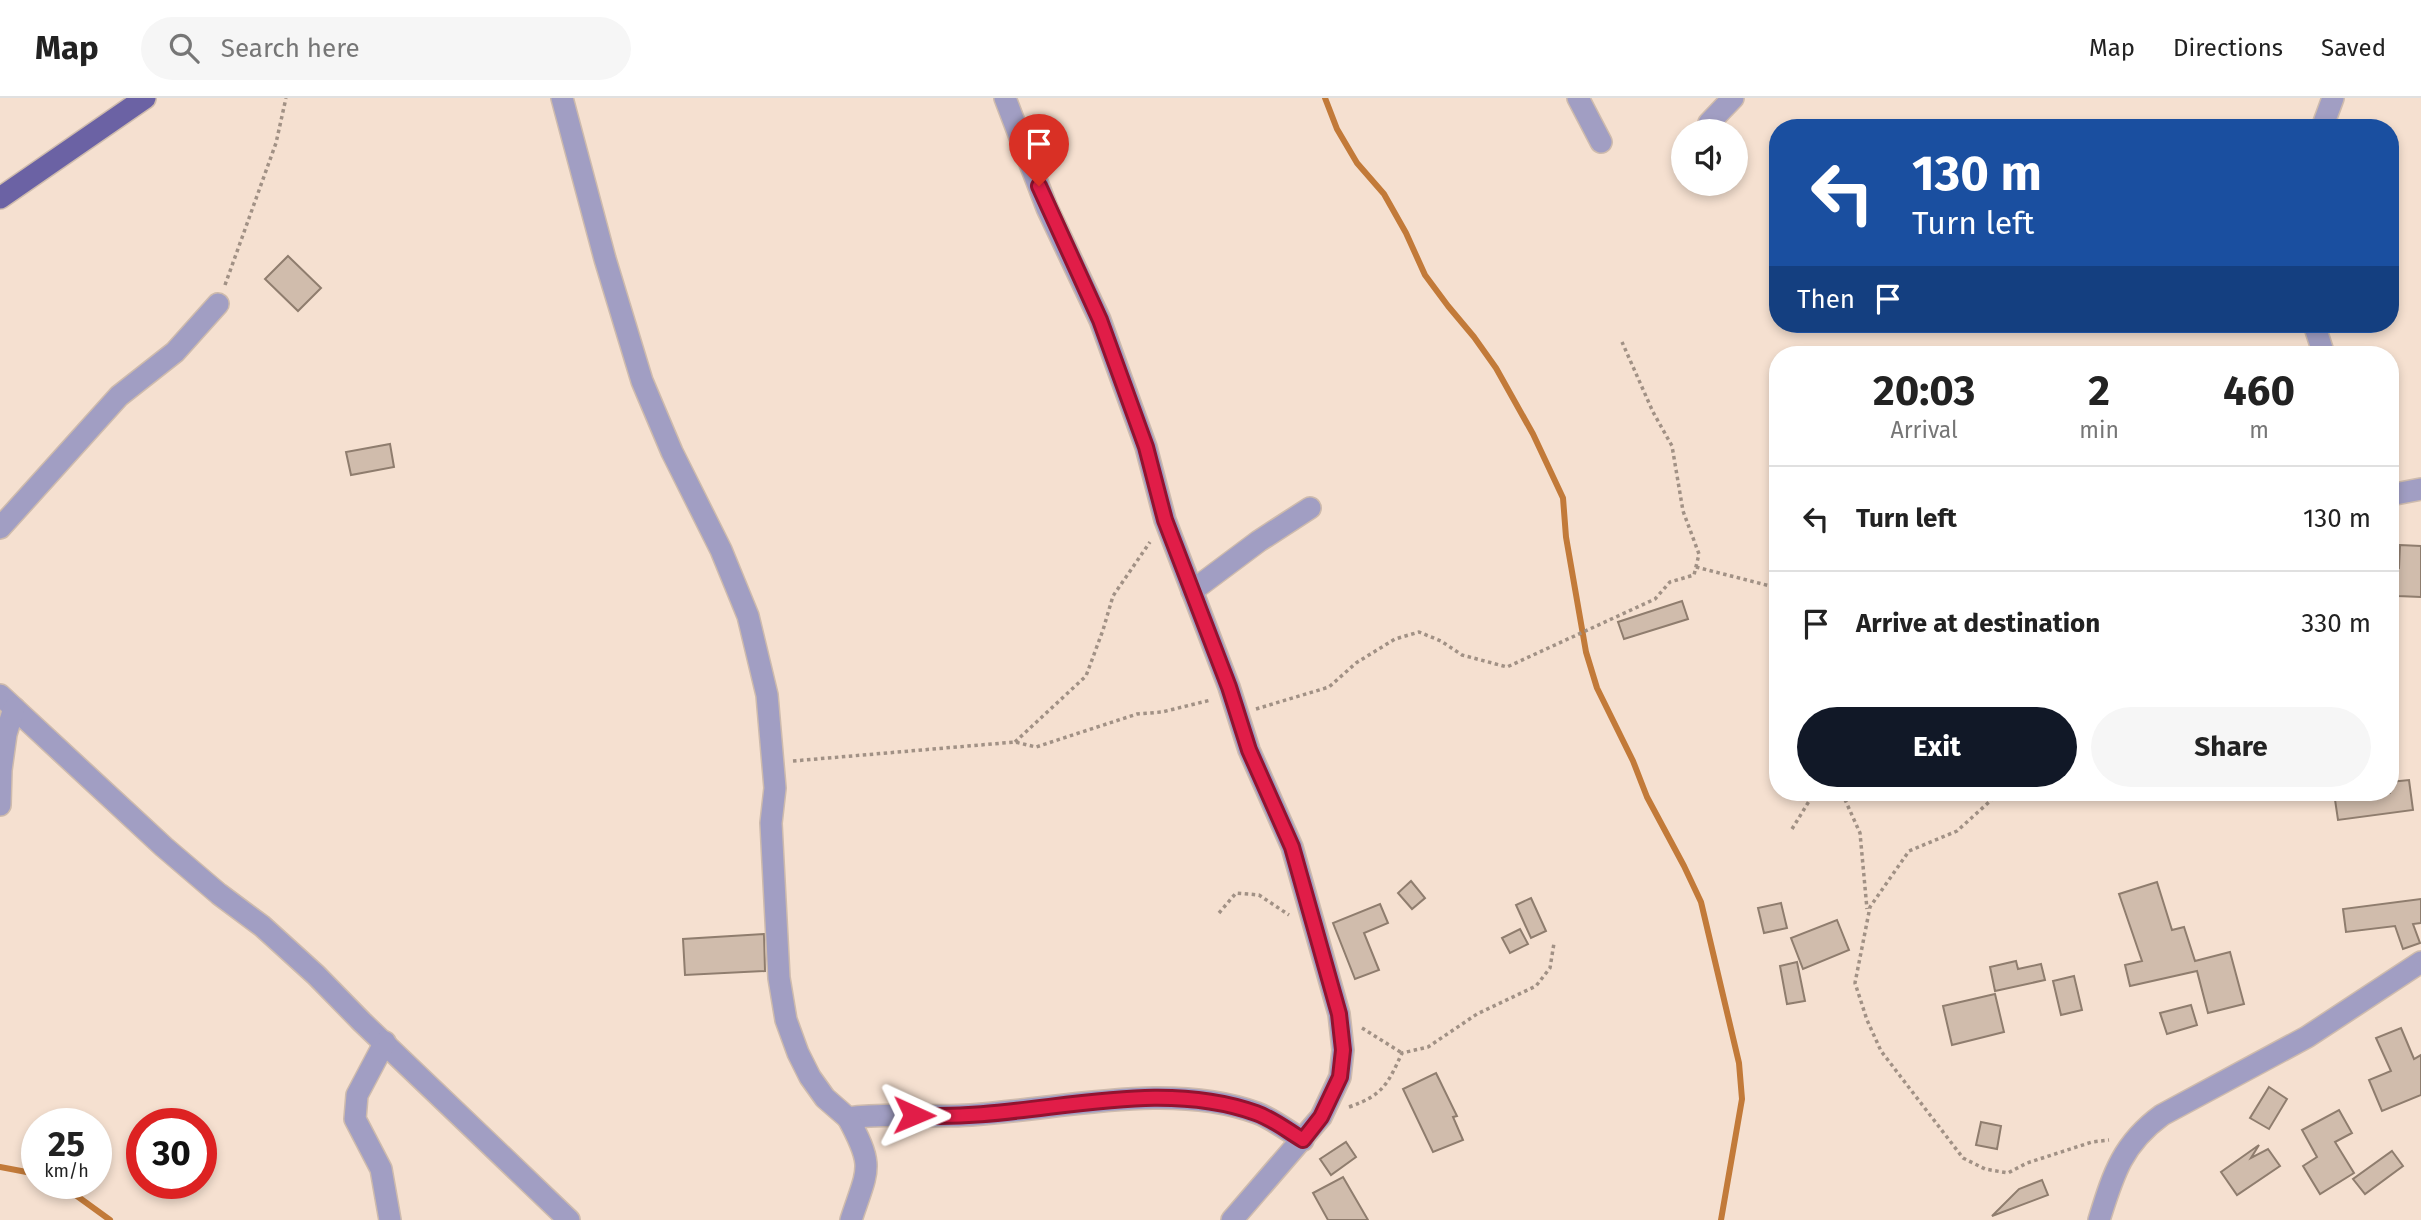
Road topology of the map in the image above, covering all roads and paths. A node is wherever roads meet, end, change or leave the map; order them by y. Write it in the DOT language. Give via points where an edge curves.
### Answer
graph roads {
  1 [pos="145,98"];
  2 [pos="286,98"];
  3 [pos="562,98"];
  4 [pos="1005,98"];
  5 [pos="1578,98"];
  6 [pos="1733,98"];
  7 [pos="2333,98"];
  8 [pos="1713,119"];
  9 [pos="2325,119"];
  10 [pos="1601,142"];
  11 [pos="0,198"];
  12 [pos="218,304"];
  13 [pos="1622,342"];
  14 [pos="2421,489"];
  15 [pos="2399,493"];
  16 [pos="1310,508"];
  17 [pos="1165,520"];
  18 [pos="0,528"];
  19 [pos="1696,567"];
  20 [pos="1769,586"];
  21 [pos="1192,591"];
  22 [pos="7,701"];
  23 [pos="1234,704"];
  24 [pos="1016,742"];
  25 [pos="773,762"];
  26 [pos="1809,801"];
  27 [pos="1846,801"];
  28 [pos="1990,801"];
  29 [pos="0,806"];
  30 [pos="1792,829"];
  31 [pos="1219,914"];
  32 [pos="1868,914"];
  33 [pos="1313,927"];
  34 [pos="1554,943"];
  35 [pos="2421,962"];
  36 [pos="1339,1014"];
  37 [pos="385,1042"];
  38 [pos="1402,1052"];
  39 [pos="1321,1117"];
  40 [pos="848,1118"];
  41 [pos="2135,1138"];
  42 [pos="1303,1140"];
  43 [pos="390,1220"];
  44 [pos="569,1220"];
  45 [pos="851,1220"];
  46 [pos="1233,1220"];
  47 [pos="2099,1220"];
  1 -- 11 [label="main road"];
  2 -- 12 [label="path" via="276,143"];
  3 -- 25 [label="street" via="642,381 748,616 767,695"];
  4 -- 17 [label="street" via="1047,208 1100,320 1146,447"];
  5 -- 10 [label="street"];
  6 -- 8 [label="street"];
  7 -- 9 [label="street"];
  12 -- 18 [label="street" via="175,352 119,396"];
  13 -- 19 [label="path" via="1672,446 1683,511 1699,554"];
  14 -- 15 [label="street"];
  16 -- 21 [label="street"];
  17 -- 21 [label="street"];
  17 -- 24 [label="path" via="1113,596 1086,676"];
  19 -- 20 [label="path"];
  19 -- 23 [label="path" via="1694,575 1671,582 1655,599 1507,667 1462,655 1419,632 1395,639 1328,687 1290,700"];
  21 -- 23 [label="street"];
  22 -- 29 [label="street"];
  22 -- 37 [label="street" via="164,847 262,926"];
  23 -- 24 [label="path" via="1137,714 1036,747"];
  23 -- 33 [label="street" via="1292,847"];
  24 -- 25 [label="path"];
  25 -- 40 [label="street" via="771,823 778,965 786,1020 810,1077"];
  26 -- 30 [label="path"];
  27 -- 32 [label="path" via="1860,833"];
  28 -- 32 [label="path" via="1957,831 1909,851"];
  31 -- 33 [label="path" via="1236,893 1259,895"];
  32 -- 41 [label="path" via="1855,983 1867,1020 1881,1051 1963,1158 2008,1173 2092,1142"];
  33 -- 36 [label="street"];
  34 -- 38 [label="path" via="1550,968 1536,986 1477,1014 1428,1047"];
  35 -- 41 [label="street" via="2306,1037 2162,1115"];
  36 -- 38 [label="path"];
  36 -- 39 [label="street" via="1340,1077"];
  37 -- 43 [label="street" via="357,1095 355,1119 381,1169"];
  37 -- 44 [label="street"];
  38 -- 39 [label="path" via="1387,1087 1361,1103"];
  39 -- 42 [label="street"];
  40 -- 42 [label="street" via="968,1115 1148,1097 1189,1098 1259,1114"];
  40 -- 45 [label="street" via="868,1164"];
  41 -- 47 [label="street" via="2119,1161"];
  42 -- 46 [label="street"];
}
